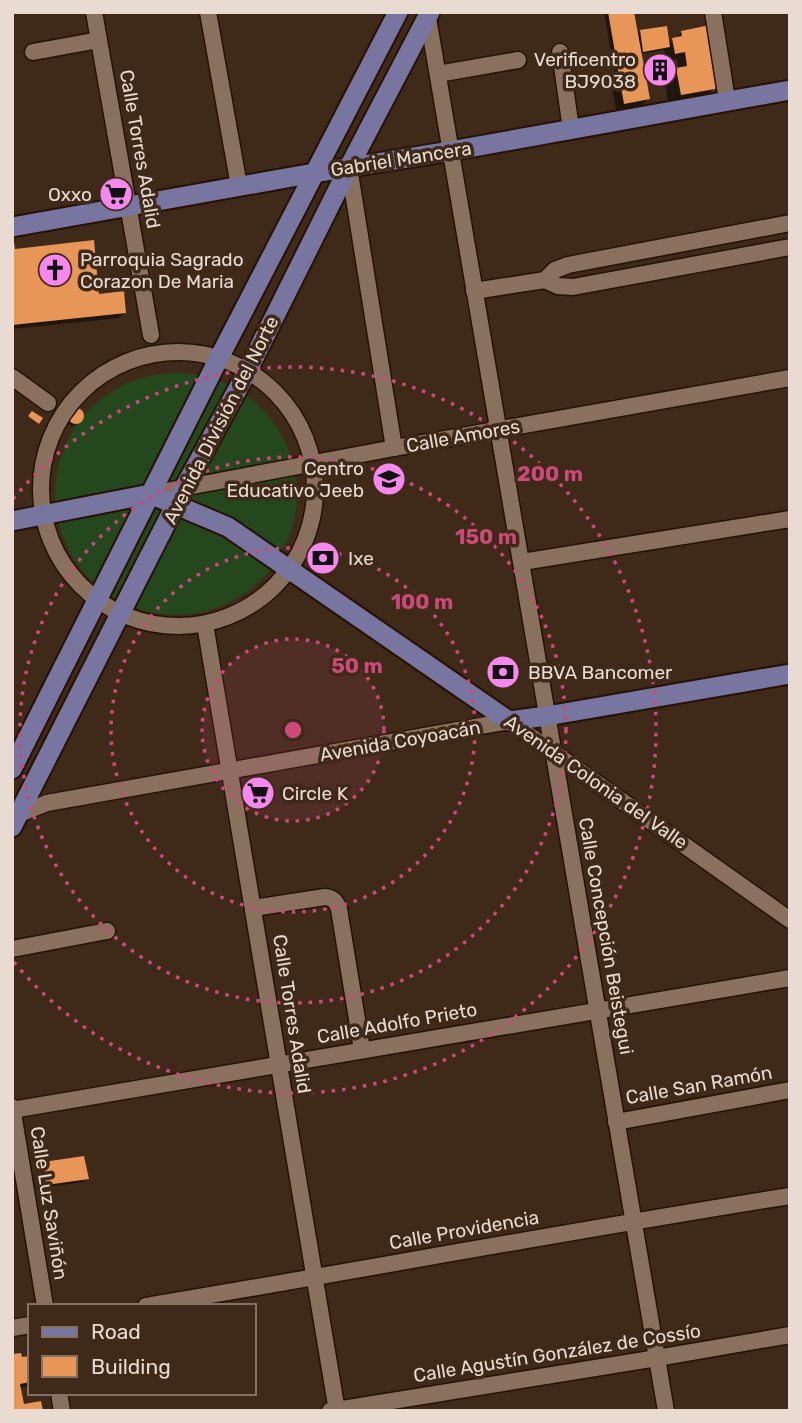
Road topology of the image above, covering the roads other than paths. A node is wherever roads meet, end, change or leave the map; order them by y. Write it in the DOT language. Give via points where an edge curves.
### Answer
graph roads {
  1 [pos="94,12"];
  2 [pos="208,12"];
  3 [pos="398,12"];
  4 [pos="713,12"];
  5 [pos="429,14"];
  6 [pos="99,40"];
  7 [pos="33,52"];
  8 [pos="560,52"];
  9 [pos="518,60"];
  10 [pos="438,74"];
  11 [pos="790,90"];
  12 [pos="727,100"];
  13 [pos="571,129"];
  14 [pos="451,151"];
  15 [pos="349,167"];
  16 [pos="314,173"];
  17 [pos="239,186"];
  18 [pos="128,206"];
  19 [pos="790,223"];
  20 [pos="12,227"];
  21 [pos="713,236"];
  22 [pos="790,247"];
  23 [pos="717,261"];
  24 [pos="545,280"];
  25 [pos="474,291"];
  26 [pos="151,335"];
  27 [pos="219,358"];
  28 [pos="247,370"];
  29 [pos="12,377"];
  30 [pos="790,378"];
  31 [pos="48,403"];
  32 [pos="499,429"];
  33 [pos="394,448"];
  34 [pos="312,463"];
  35 [pos="150,494"];
  36 [pos="180,496"];
  37 [pos="43,516"];
  38 [pos="790,519"];
  39 [pos="12,521"];
  40 [pos="522,562"];
  41 [pos="289,569"];
  42 [pos="97,600"];
  43 [pos="121,614"];
  44 [pos="205,624"];
  45 [pos="790,674"];
  46 [pos="547,716"];
  47 [pos="509,721"];
  48 [pos="554,753"];
  49 [pos="12,769"];
  50 [pos="230,771"];
  51 [pos="15,819"];
  52 [pos="253,908"];
  53 [pos="790,920"];
  54 [pos="107,931"];
  55 [pos="12,949"];
  56 [pos="790,978"];
  57 [pos="598,1011"];
  58 [pos="362,1050"];
  59 [pos="279,1064"];
  60 [pos="790,1090"];
  61 [pos="12,1109"];
  62 [pos="617,1122"];
  63 [pos="790,1196"];
  64 [pos="634,1221"];
  65 [pos="314,1278"];
  66 [pos="45,1304"];
  67 [pos="158,1304"];
  68 [pos="790,1335"];
  69 [pos="657,1359"];
  70 [pos="334,1410"];
  71 [pos="666,1411"];
  1 -- 6 [label="street, Calle Torres Adalid"];
  2 -- 17 [label="street"];
  3 -- 16 [label="main road, Avenida División del Norte"];
  4 -- 12 [label="street"];
  5 -- 10 [label="street, Calle Concepción Beistegui"];
  5 -- 15 [label="main road, Avenida División del Norte"];
  6 -- 7 [label="street"];
  6 -- 18 [label="street, Calle Torres Adalid"];
  8 -- 13 [label="street"];
  9 -- 10 [label="street"];
  10 -- 14 [label="street, Calle Concepción Beistegui"];
  11 -- 12 [label="main road, Gabriel Mancera"];
  12 -- 13 [label="main road, Gabriel Mancera"];
  13 -- 14 [label="main road, Gabriel Mancera"];
  14 -- 15 [label="main road, Gabriel Mancera"];
  14 -- 25 [label="street, Calle Concepción Beistegui"];
  15 -- 16 [label="main road, Gabriel Mancera"];
  15 -- 28 [label="main road, Avenida División del Norte"];
  15 -- 33 [label="street"];
  16 -- 17 [label="main road, Gabriel Mancera"];
  16 -- 27 [label="main road, Avenida División del Norte"];
  17 -- 18 [label="main road, Gabriel Mancera"];
  18 -- 20 [label="main road, Gabriel Mancera"];
  18 -- 26 [label="street, Calle Torres Adalid"];
  19 -- 21 [label="street"];
  21 -- 23 [label="street"];
  21 -- 24 [label="street" via="568,265"];
  22 -- 23 [label="street"];
  23 -- 24 [label="street" via="573,287"];
  24 -- 25 [label="street"];
  25 -- 32 [label="street, Calle Concepción Beistegui"];
  27 -- 28 [label="street"];
  27 -- 35 [label="main road, Avenida División del Norte"];
  27 -- 37 [label="street" via="187,351 134,358 103,373 76,396 55,426 44,455"];
  28 -- 34 [label="street" via="266,383 290,411"];
  28 -- 36 [label="main road, Avenida División del Norte"];
  29 -- 31 [label="street"];
  30 -- 32 [label="street, Calle Amores"];
  32 -- 33 [label="street, Calle Amores"];
  32 -- 40 [label="street, Calle Concepción Beistegui"];
  33 -- 34 [label="street, Calle Amores"];
  34 -- 36 [label="street, Calle Amores"];
  34 -- 41 [label="street" via="312,520"];
  35 -- 36 [label="main road, Avenida Colonia del Valle"];
  35 -- 37 [label="main road"];
  35 -- 42 [label="main road, Avenida División del Norte"];
  36 -- 41 [label="main road, Avenida Colonia del Valle"];
  36 -- 43 [label="main road, Avenida División del Norte"];
  37 -- 39 [label="main road"];
  37 -- 42 [label="street" via="61,562"];
  38 -- 40 [label="street"];
  40 -- 46 [label="street, Calle Concepción Beistegui"];
  41 -- 44 [label="street" via="269,592 243,610"];
  41 -- 47 [label="main road, Avenida Colonia del Valle"];
  42 -- 43 [label="street"];
  42 -- 49 [label="main road, Avenida División del Norte"];
  43 -- 44 [label="street" via="149,623"];
  43 -- 51 [label="main road, Avenida División del Norte"];
  44 -- 50 [label="street, Calle Torres Adalid"];
  45 -- 46 [label="main road, Avenida Coyoacán"];
  46 -- 47 [label="main road, Avenida Coyoacán"];
  46 -- 48 [label="street, Calle Concepción Beistegui"];
  47 -- 48 [label="street, Avenida Colonia del Valle"];
  47 -- 50 [label="street, Avenida Coyoacán"];
  48 -- 53 [label="street, Avenida Colonia del Valle"];
  48 -- 57 [label="street, Calle Concepción Beistegui"];
  50 -- 51 [label="street, Avenida Coyoacán" via="47,803"];
  50 -- 52 [label="street, Calle Torres Adalid"];
  52 -- 58 [label="street" via="325,897 336,901"];
  52 -- 59 [label="street, Calle Torres Adalid"];
  54 -- 55 [label="street"];
  56 -- 57 [label="street, Calle Adolfo Prieto"];
  57 -- 58 [label="street, Calle Adolfo Prieto"];
  57 -- 62 [label="street, Calle Concepción Beistegui"];
  58 -- 59 [label="street, Calle Adolfo Prieto"];
  59 -- 61 [label="street, Calle Adolfo Prieto"];
  59 -- 65 [label="street, Calle Torres Adalid"];
  60 -- 62 [label="street, Calle San Ramón"];
  61 -- 66 [label="street, Calle Luz Saviñón"];
  62 -- 64 [label="street, Calle Concepción Beistegui"];
  63 -- 64 [label="street, Calle Providencia"];
  64 -- 65 [label="street, Calle Providencia"];
  64 -- 69 [label="street, Calle Concepción Beistegui"];
  65 -- 67 [label="street, Calle Providencia"];
  65 -- 70 [label="street, Calle Torres Adalid"];
  68 -- 69 [label="street, Calle Agustín González de Cossío"];
  69 -- 70 [label="street, Calle Agustín González de Cossío"];
  69 -- 71 [label="street, Calle Concepción Beistegui"];
}
